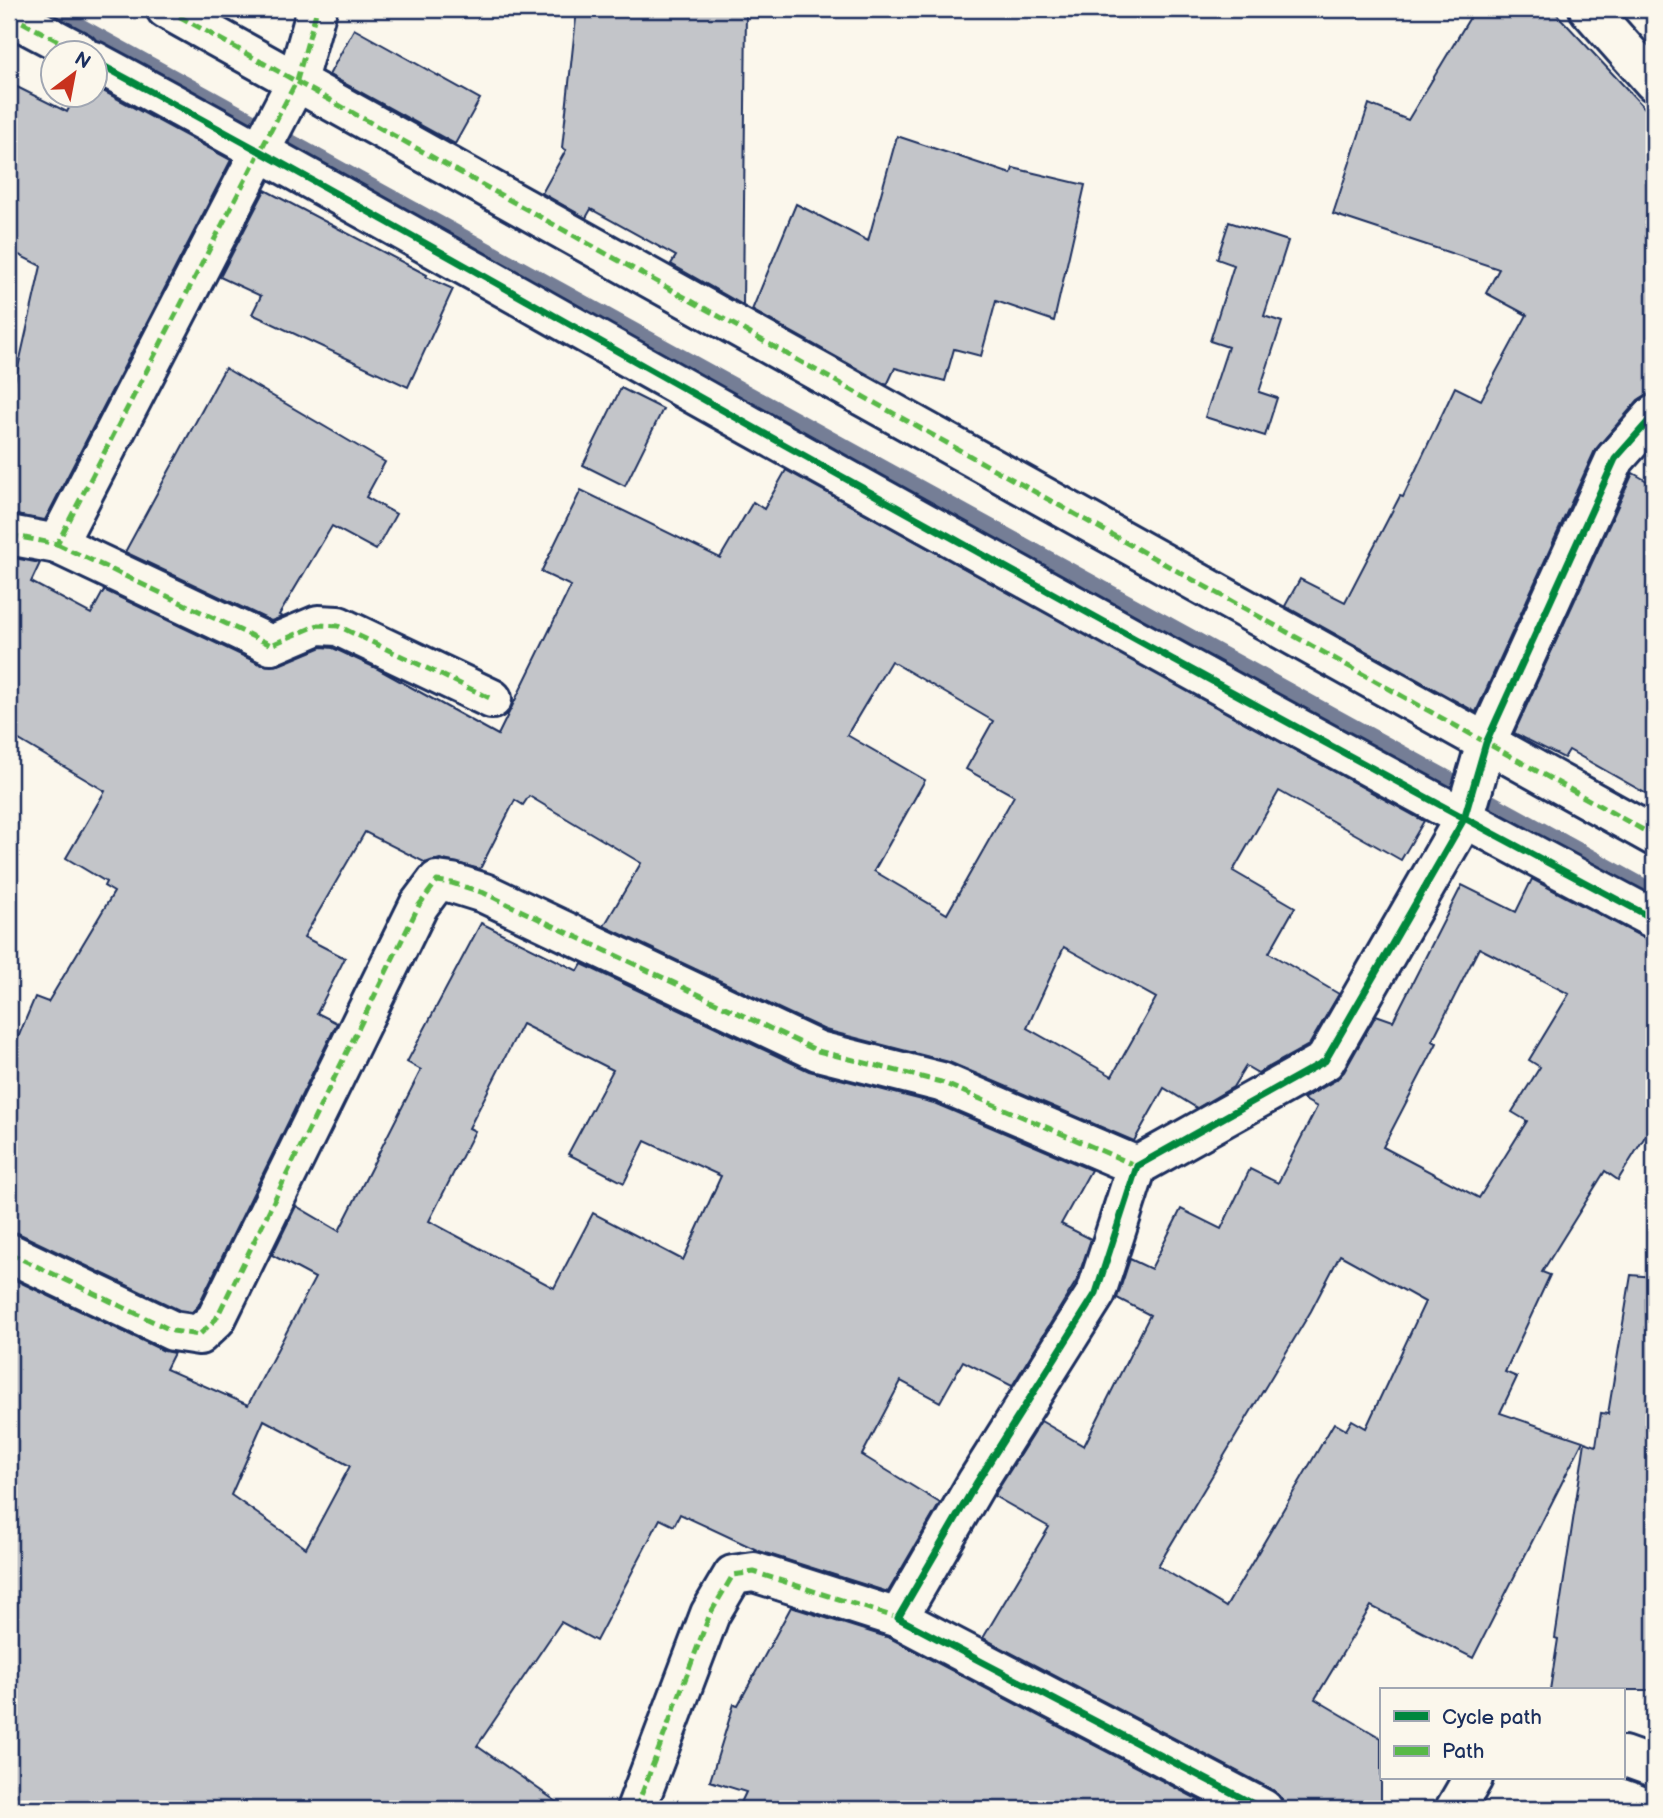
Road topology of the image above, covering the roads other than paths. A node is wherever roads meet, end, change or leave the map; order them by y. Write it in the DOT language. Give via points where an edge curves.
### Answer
graph roads {
  1 [pos="166,9"];
  2 [pos="317,9"];
  3 [pos="1590,9"];
  4 [pos="9,15"];
  5 [pos="53,38"];
  6 [pos="108,68"];
  7 [pos="297,80"];
  8 [pos="1654,82"];
  9 [pos="261,150"];
  10 [pos="1654,415"];
  11 [pos="9,535"];
  12 [pos="57,544"];
  13 [pos="492,699"];
  14 [pos="1486,743"];
  15 [pos="1464,818"];
  16 [pos="1654,836"];
  17 [pos="1654,919"];
  18 [pos="1137,1166"];
  19 [pos="9,1253"];
  20 [pos="898,1618"];
  21 [pos="1624,1756"];
  22 [pos="1654,1767"];
  23 [pos="1473,1780"];
  24 [pos="636,1809"];
  25 [pos="1263,1809"];
  26 [pos="1455,1809"];
  1 -- 7 [label="street"];
  2 -- 7 [label="street"];
  3 -- 8 [label="street"];
  4 -- 5 [label="street"];
  6 -- 9 [label="street"];
  7 -- 9 [label="street"];
  7 -- 14 [label="street"];
  9 -- 12 [label="street"];
  9 -- 15 [label="street" via="846,479"];
  10 -- 14 [label="street" via="1615,459"];
  11 -- 12 [label="street"];
  12 -- 13 [label="street" via="271,645 318,625 338,626"];
  14 -- 15 [label="street"];
  14 -- 16 [label="street"];
  15 -- 17 [label="street"];
  15 -- 18 [label="street" via="1325,1061"];
  18 -- 19 [label="street" via="941,1082 818,1051 484,893 437,881 419,905 216,1319 199,1335 173,1331"];
  18 -- 20 [label="street" via="1096,1293"];
  20 -- 24 [label="street" via="754,1573 733,1575 710,1614"];
  20 -- 25 [label="street"];
  21 -- 22 [label="street"];
  23 -- 26 [label="street"];
}
